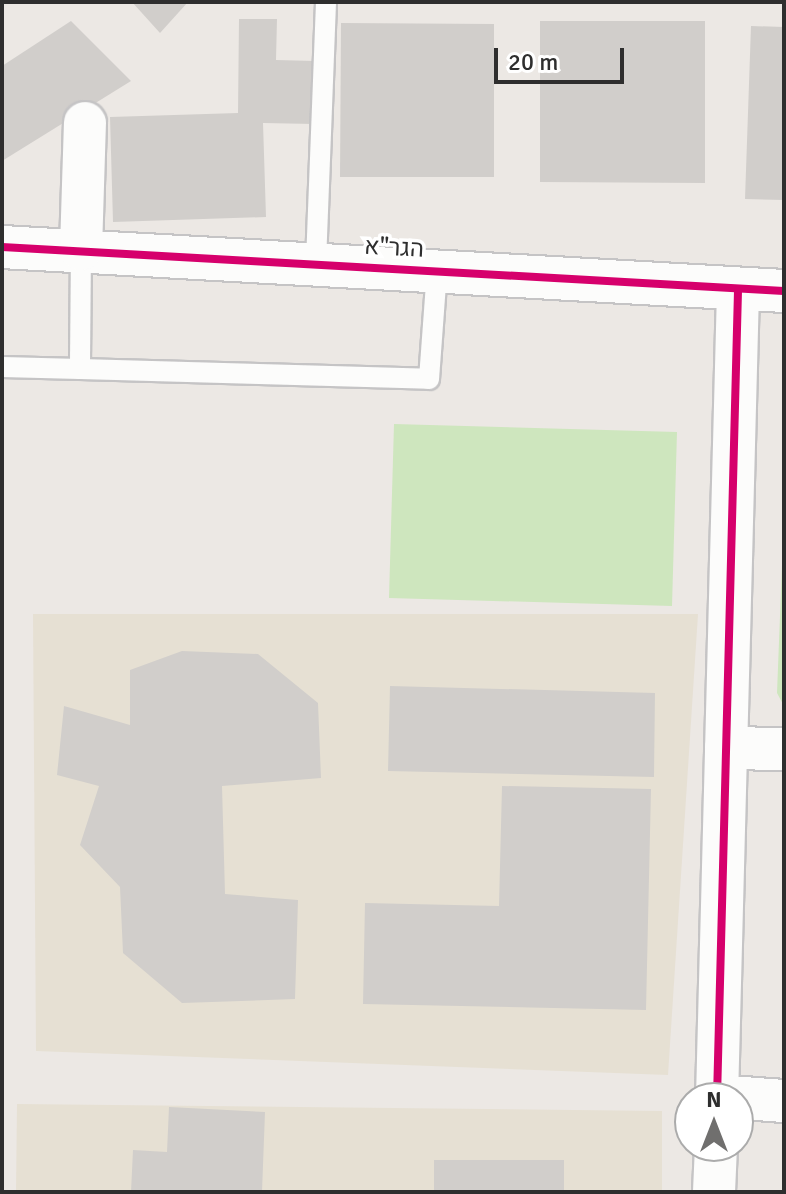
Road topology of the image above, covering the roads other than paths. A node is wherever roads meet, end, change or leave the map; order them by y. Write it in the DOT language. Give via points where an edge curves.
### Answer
graph roads {
  1 [pos="326,2"];
  2 [pos="85,123"];
  3 [pos="2,247"];
  4 [pos="81,249"];
  5 [pos="316,263"];
  6 [pos="437,270"];
  7 [pos="738,290"];
  8 [pos="784,291"];
  9 [pos="2,367"];
  10 [pos="80,369"];
  11 [pos="726,748"];
  12 [pos="784,749"];
  13 [pos="717,1082"];
  14 [pos="754,1099"];
  15 [pos="784,1101"];
  16 [pos="715,1162"];
  17 [pos="714,1192"];
  1 -- 5 [label="lane"];
  2 -- 4 [label="street"];
  3 -- 4 [label="street, הגר\"א"];
  4 -- 5 [label="street, הגר\"א"];
  4 -- 10 [label="lane"];
  5 -- 6 [label="street, הגר\"א"];
  6 -- 7 [label="street, הגר\"א"];
  6 -- 10 [label="lane" via="429,379"];
  7 -- 8 [label="street, הגר\"א"];
  7 -- 11 [label="street"];
  9 -- 10 [label="lane"];
  11 -- 12 [label="street"];
  11 -- 13 [label="street"];
  14 -- 15 [label="street"];
  16 -- 17 [label="street"];
}
